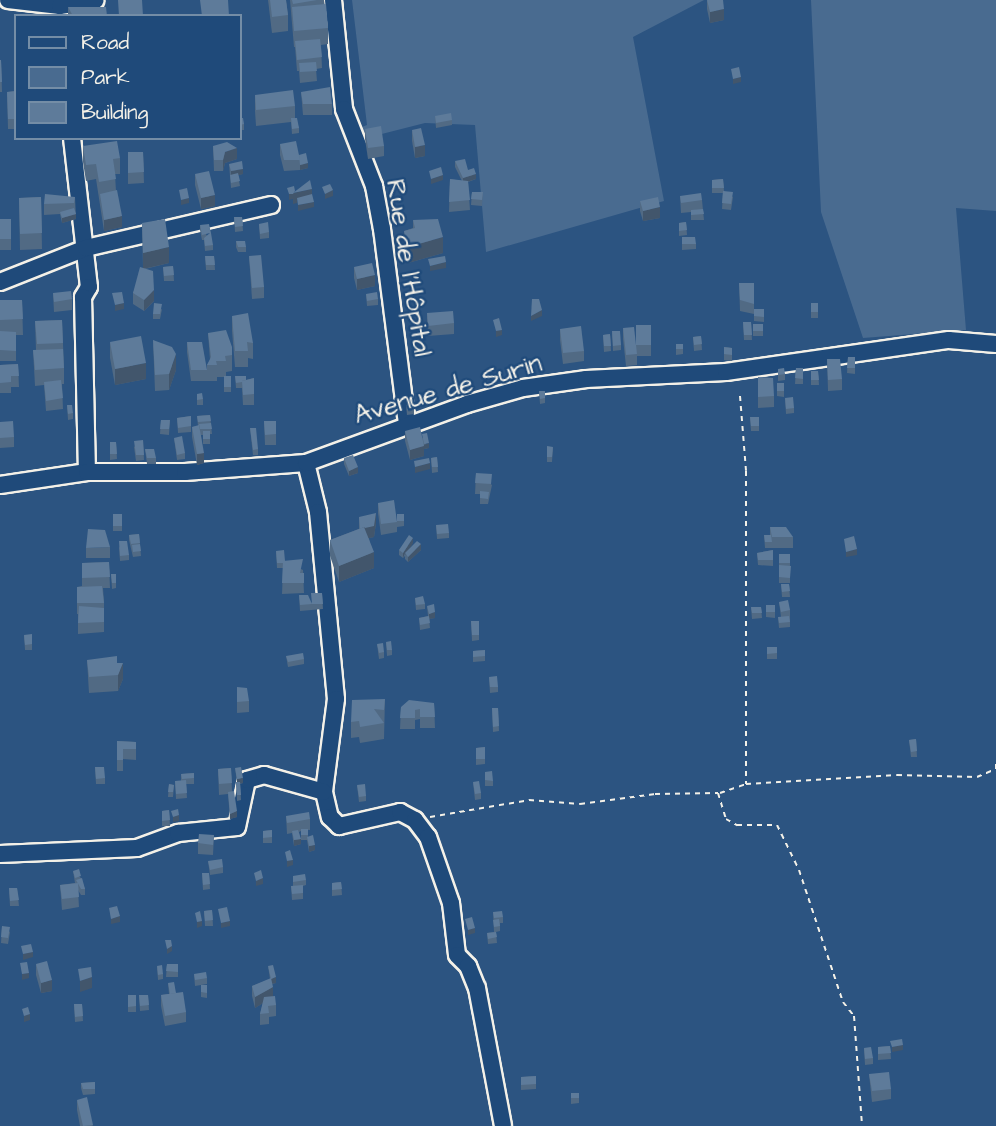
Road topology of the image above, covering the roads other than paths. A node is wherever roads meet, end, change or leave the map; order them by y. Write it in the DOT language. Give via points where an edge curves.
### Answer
graph roads {
  1 [pos="4,0"];
  2 [pos="96,0"];
  3 [pos="333,0"];
  4 [pos="60,11"];
  5 [pos="72,140"];
  6 [pos="271,205"];
  7 [pos="86,248"];
  8 [pos="0,282"];
  9 [pos="996,344"];
  10 [pos="407,423"];
  11 [pos="306,463"];
  12 [pos="87,472"];
  13 [pos="0,485"];
  14 [pos="324,792"];
  15 [pos="0,854"];
  16 [pos="503,1126"];
  1 -- 4 [label="street"];
  2 -- 4 [label="street"];
  3 -- 10 [label="street, Rue de l'Hôpital" via="344,109 374,186 382,229"];
  5 -- 7 [label="street"];
  6 -- 7 [label="street"];
  7 -- 8 [label="street"];
  7 -- 12 [label="street"];
  9 -- 10 [label="street, Avenue de Surin" via="949,340 726,372 586,379 523,388"];
  10 -- 11 [label="street, Avenue de Surin"];
  11 -- 12 [label="street, Avenue de Surin" via="185,472"];
  11 -- 14 [label="street" via="318,512 336,699"];
  12 -- 13 [label="street, Avenue de Surin"];
  14 -- 15 [label="street" via="264,775 247,780 237,827 178,833 137,848"];
  14 -- 16 [label="street" via="330,817 339,826 400,812 415,820 428,837 451,903 457,955 468,965 477,988"];
}
